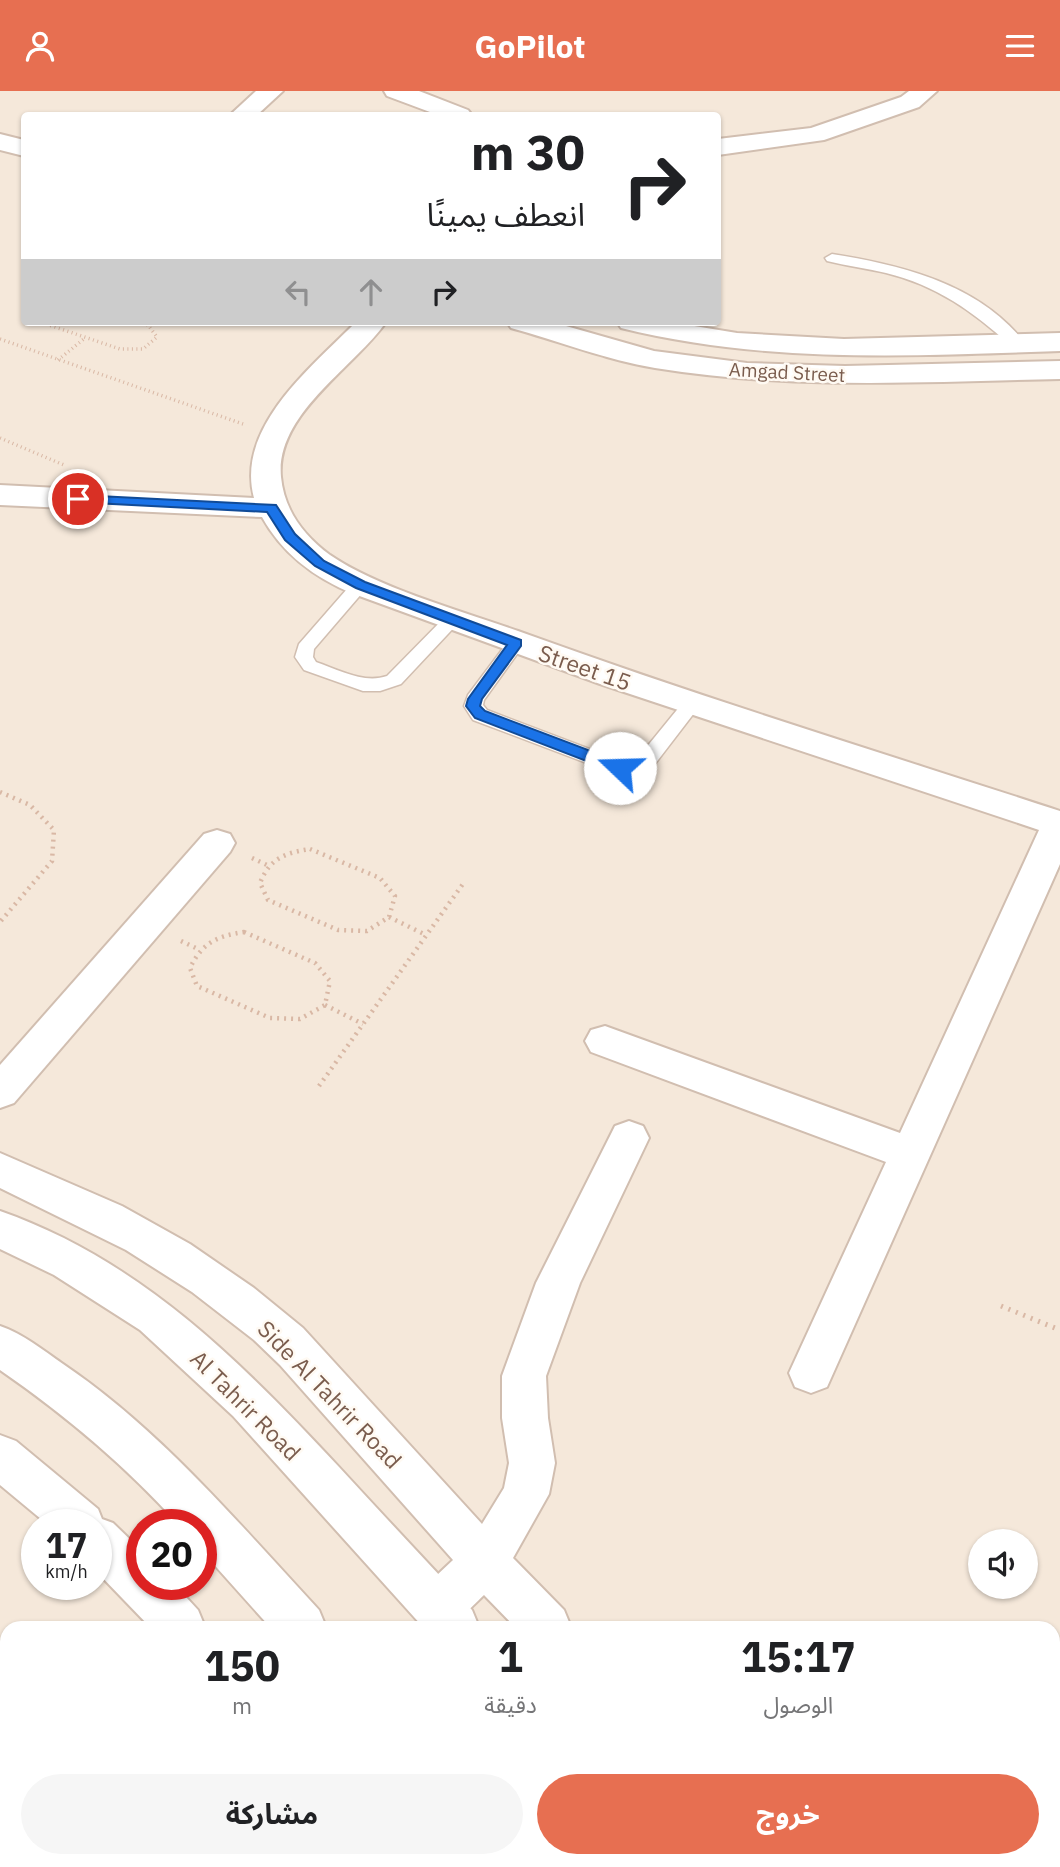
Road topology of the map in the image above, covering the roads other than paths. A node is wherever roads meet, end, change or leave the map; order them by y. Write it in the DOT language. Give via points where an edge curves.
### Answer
graph roads {
  1 [pos="271,91"];
  2 [pos="396,91"];
  3 [pos="925,91"];
  4 [pos="246,112"];
  5 [pos="451,112"];
  6 [pos="0,142"];
  7 [pos="21,147"];
  8 [pos="721,147"];
  9 [pos="832,258"];
  10 [pos="368,326"];
  11 [pos="535,326"];
  12 [pos="647,326"];
  13 [pos="1060,342"];
  14 [pos="1017,343"];
  15 [pos="1060,370"];
  16 [pos="0,495"];
  17 [pos="271,508"];
  18 [pos="360,585"];
  19 [pos="453,619"];
  20 [pos="516,643"];
  21 [pos="692,704"];
  22 [pos="1060,824"];
  23 [pos="217,843"];
  24 [pos="606,1041"];
  25 [pos="0,1092"];
  26 [pos="629,1137"];
  27 [pos="911,1154"];
  28 [pos="0,1170"];
  29 [pos="0,1229"];
  30 [pos="0,1345"];
  31 [pos="811,1373"];
  32 [pos="1,1458"];
  33 [pos="64,1509"];
  34 [pos="112,1554"];
  35 [pos="484,1563"];
  36 [pos="126,1568"];
  37 [pos="157,1600"];
  38 [pos="446,1617"];
  39 [pos="176,1621"];
  40 [pos="297,1621"];
  41 [pos="541,1621"];
  1 -- 4 [label="street"];
  2 -- 5 [label="street"];
  3 -- 8 [label="street" via="910,103 815,135"];
  6 -- 7 [label="street"];
  9 -- 14 [label="lane" via="891,268 944,286 987,314"];
  10 -- 17 [label="street, Street 15" via="297,402 273,435 264,471"];
  11 -- 15 [label="street, Amgad Street" via="652,359 747,372 845,375"];
  12 -- 14 [label="street, Amgad Street" via="764,346"];
  13 -- 14 [label="street, Amgad Street"];
  16 -- 17 [label="street"];
  17 -- 18 [label="street, Street 15" via="290,537 320,563"];
  18 -- 19 [label="street, Street 15"];
  18 -- 19 [label="lane" via="305,648 310,666 363,685 380,685 394,680"];
  19 -- 20 [label="street, Street 15"];
  20 -- 21 [label="street, Street 15"];
  20 -- 21 [label="lane" via="475,699 473,706 480,715 620,768 648,759"];
  21 -- 22 [label="street, Street 15"];
  22 -- 27 [label="street"];
  23 -- 25 [label="street"];
  24 -- 27 [label="street"];
  26 -- 35 [label="street" via="558,1283 524,1376 532,1463 526,1494"];
  27 -- 31 [label="street"];
  28 -- 35 [label="street, Side Al Tahrir Road" via="71,1199 174,1255 271,1327"];
  29 -- 38 [label="street, Al Tahrir Road" via="69,1262 155,1318 249,1402"];
  30 -- 40 [label="street" via="74,1396 157,1468"];
  32 -- 33 [label="street"];
  34 -- 36 [label="street"];
  35 -- 38 [label="street"];
  35 -- 41 [label="street, Side Al Tahrir Road"];
  37 -- 39 [label="street"];
}
